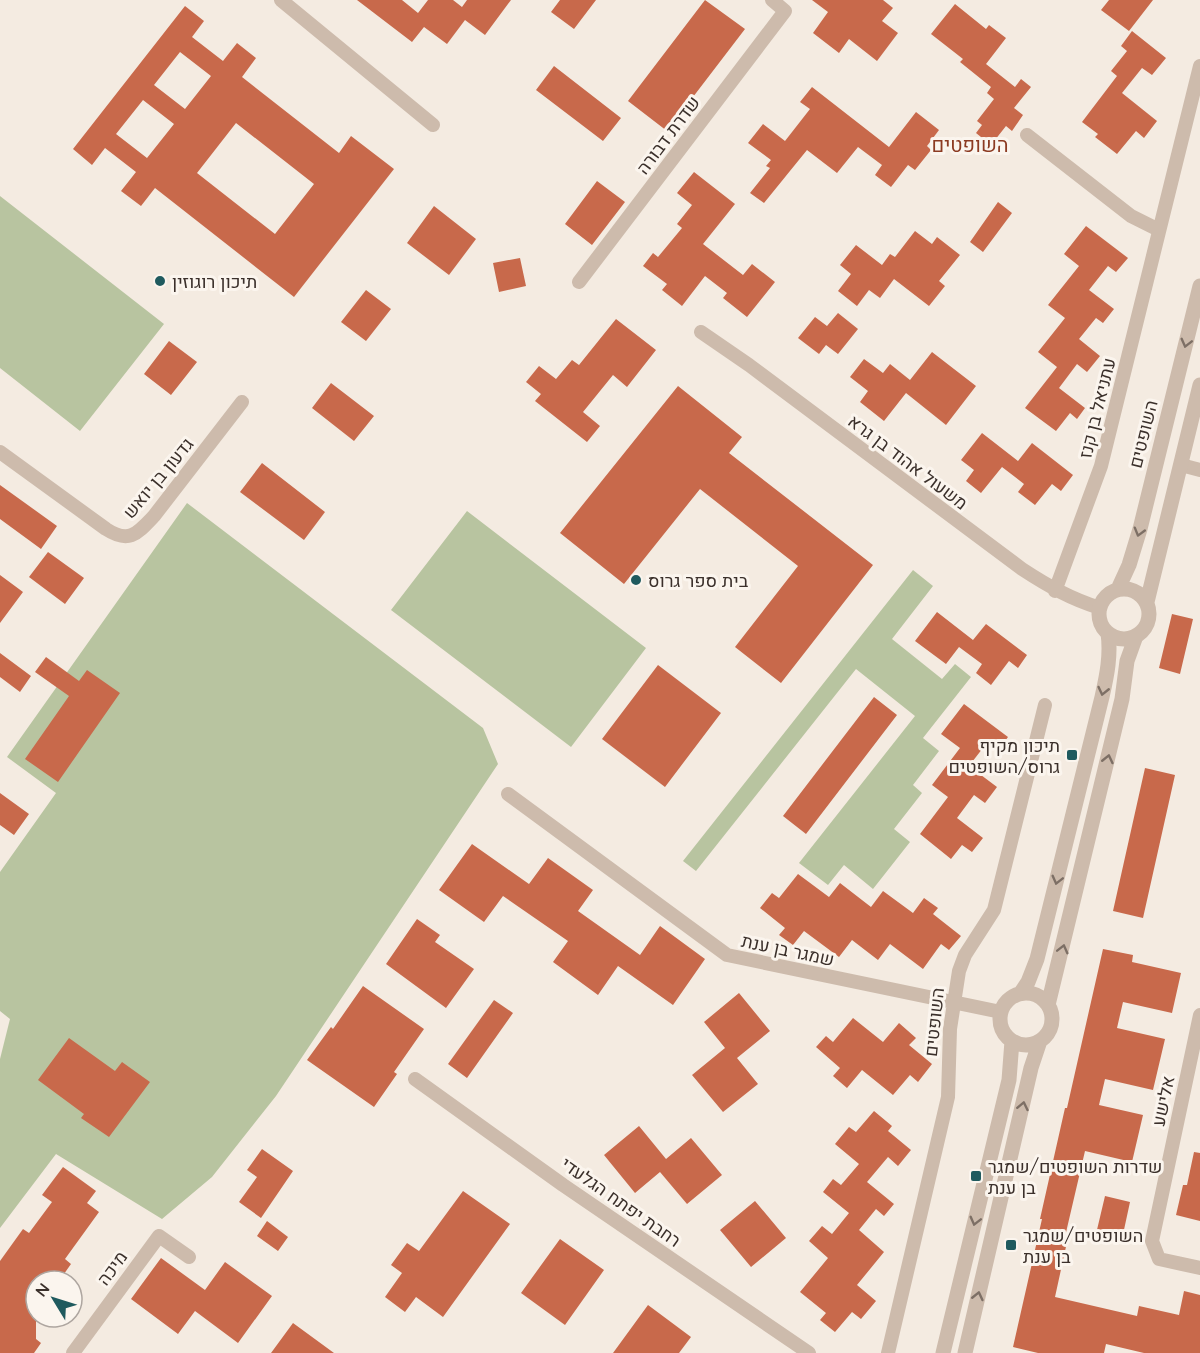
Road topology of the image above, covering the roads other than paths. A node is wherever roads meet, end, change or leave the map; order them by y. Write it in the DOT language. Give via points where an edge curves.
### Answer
graph roads {
  1 [pos="281,0"];
  2 [pos="772,0"];
  3 [pos="1200,66"];
  4 [pos="433,125"];
  5 [pos="1027,135"];
  6 [pos="1160,230"];
  7 [pos="579,282"];
  8 [pos="1200,286"];
  9 [pos="701,332"];
  10 [pos="1200,385"];
  11 [pos="242,402"];
  12 [pos="0,452"];
  13 [pos="1181,465"];
  14 [pos="1200,470"];
  15 [pos="1118,589"];
  16 [pos="1055,591"];
  17 [pos="1147,602"];
  18 [pos="1100,608"];
  19 [pos="1108,633"];
  20 [pos="1136,636"];
  21 [pos="1045,705"];
  22 [pos="508,794"];
  23 [pos="1020,994"];
  24 [pos="954,1004"];
  25 [pos="1048,1005"];
  26 [pos="1001,1012"];
  27 [pos="1200,1015"];
  28 [pos="1012,1041"];
  29 [pos="1040,1041"];
  30 [pos="415,1079"];
  31 [pos="189,1257"];
  32 [pos="1200,1268"];
  33 [pos="73,1353"];
  34 [pos="809,1353"];
  35 [pos="888,1353"];
  36 [pos="943,1353"];
  37 [pos="964,1353"];
  1 -- 4 [label="street"];
  2 -- 7 [label="street, שדרת דבורה" via="785,11"];
  3 -- 6 [label="street, עתניאל בן קנז"];
  5 -- 6 [label="street" via="1131,216"];
  6 -- 16 [label="street, עתניאל בן קנז" via="1101,466"];
  8 -- 15 [label="street, השופטים, one-way" via="1140,530"];
  9 -- 16 [label="street, משעול אהוד בן גרא"];
  10 -- 13 [label="street"];
  11 -- 12 [label="street, גדעון בן יואש" via="154,516 128,537 106,529"];
  13 -- 14 [label="street"];
  13 -- 17 [label="street"];
  15 -- 17 [label="street" via="1132,590"];
  15 -- 18 [label="street" via="1107,596"];
  16 -- 18 [label="street, משעול אהוד בן גרא"];
  17 -- 20 [label="street" via="1148,621"];
  18 -- 19 [label="street" via="1100,621"];
  19 -- 20 [label="street" via="1124,639"];
  19 -- 23 [label="street, one-way" via="1109,665 1099,708 1037,959"];
  25 -- 20 [label="street, one-way"];
  21 -- 24 [label="street, השופטים" via="994,910 965,955"];
  22 -- 24 [label="street, שמגר בן ענת" via="727,955"];
  23 -- 25 [label="street" via="1036,995"];
  23 -- 26 [label="street" via="1005,1004"];
  24 -- 26 [label="street, שמגר בן ענת"];
  24 -- 35 [label="street, השופטים" via="948,1097"];
  25 -- 29 [label="street" via="1050,1029"];
  26 -- 28 [label="street" via="1003,1031"];
  27 -- 32 [label="street, אלישע" via="1152,1241 1158,1259"];
  28 -- 29 [label="street" via="1023,1045"];
  28 -- 36 [label="street, one-way" via="1009,1080"];
  37 -- 29 [label="street, one-way"];
  30 -- 34 [label="street, רחבת יפתח הגלעדי"];
  31 -- 33 [label="street, מיכה" via="159,1236"];
}
